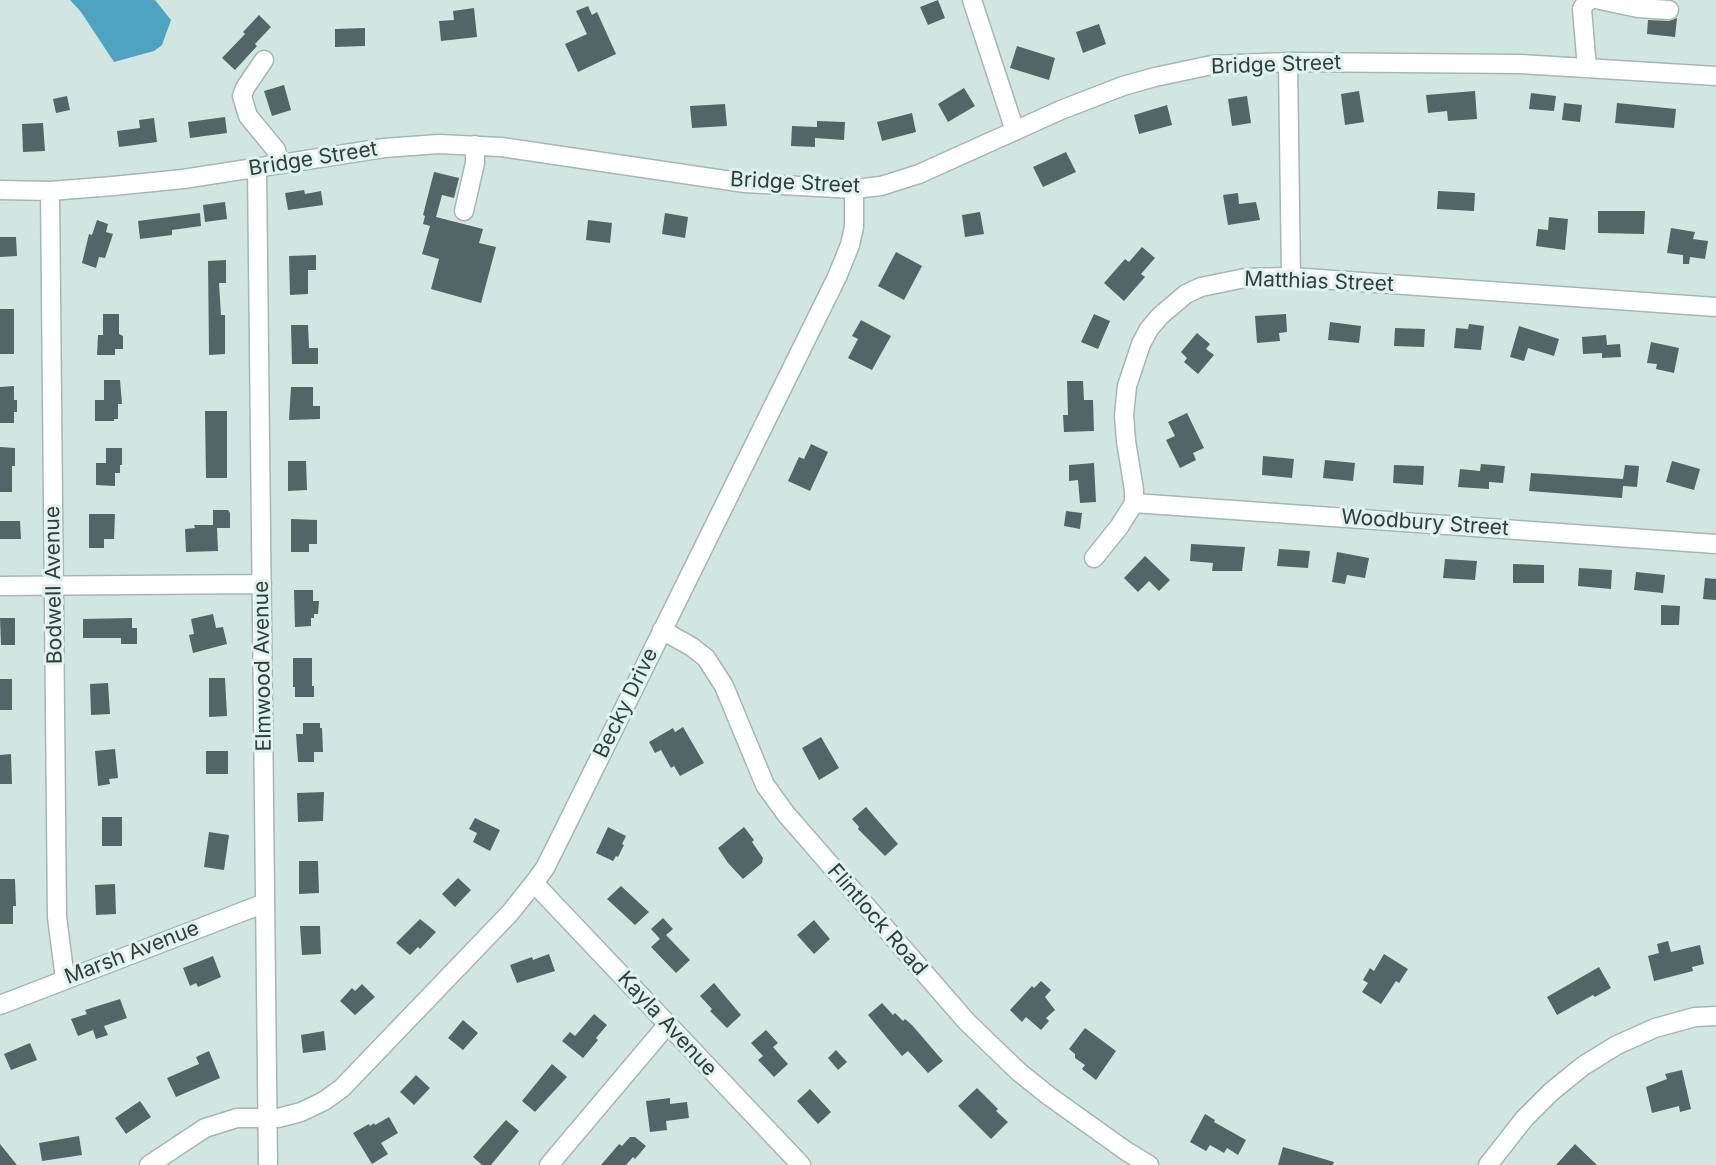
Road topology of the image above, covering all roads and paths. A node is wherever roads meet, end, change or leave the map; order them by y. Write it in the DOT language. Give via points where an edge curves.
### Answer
graph roads {
  1 [pos="972,0"];
  2 [pos="1591,0"];
  3 [pos="1600,0"];
  4 [pos="1669,10"];
  5 [pos="264,60"];
  6 [pos="1288,62"];
  7 [pos="1587,68"];
  8 [pos="1716,76"];
  9 [pos="1015,130"];
  10 [pos="475,145"];
  11 [pos="279,164"];
  12 [pos="257,168"];
  13 [pos="854,189"];
  14 [pos="0,190"];
  15 [pos="50,191"];
  16 [pos="464,211"];
  17 [pos="1292,277"];
  18 [pos="1716,307"];
  19 [pos="1134,503"];
  20 [pos="1716,544"];
  21 [pos="1094,558"];
  22 [pos="262,584"];
  23 [pos="0,586"];
  24 [pos="54,586"];
  25 [pos="662,630"];
  26 [pos="534,884"];
  27 [pos="265,903"];
  28 [pos="65,979"];
  29 [pos="0,1005"];
  30 [pos="1716,1016"];
  31 [pos="668,1024"];
  32 [pos="267,1119"];
  33 [pos="148,1165"];
  34 [pos="268,1165"];
  35 [pos="549,1165"];
  36 [pos="801,1165"];
  37 [pos="1149,1165"];
  38 [pos="1488,1165"];
  1 -- 9 [label="street"];
  2 -- 7 [label="street" via="1582,9"];
  3 -- 4 [label="street"];
  5 -- 11 [label="street" via="242,96 248,116 276,150"];
  6 -- 7 [label="street, Bridge Street"];
  6 -- 9 [label="street, Bridge Street" via="1212,65 1155,77 1093,97"];
  6 -- 17 [label="street"];
  7 -- 8 [label="street, Bridge Street"];
  9 -- 13 [label="street, Bridge Street" via="919,174 881,186"];
  10 -- 11 [label="street, Bridge Street" via="420,144"];
  10 -- 13 [label="street, Bridge Street" via="745,183"];
  10 -- 16 [label="street"];
  11 -- 12 [label="street, Bridge Street"];
  12 -- 15 [label="street, Bridge Street"];
  12 -- 22 [label="street, Elmwood Avenue"];
  13 -- 25 [label="street, Becky Drive" via="854,227 837,277"];
  14 -- 15 [label="street, Bridge Street"];
  15 -- 24 [label="street, Bodwell Avenue"];
  17 -- 18 [label="street, Matthias Street"];
  17 -- 19 [label="street, Matthias Street" via="1245,278 1201,287 1173,303 1149,329 1132,369 1125,405"];
  19 -- 20 [label="street, Woodbury Street"];
  19 -- 21 [label="street"];
  22 -- 24 [label="street"];
  22 -- 27 [label="street, Elmwood Avenue"];
  23 -- 24 [label="street"];
  24 -- 28 [label="street, Bodwell Avenue" via="57,917"];
  25 -- 26 [label="street, Becky Drive"];
  25 -- 37 [label="street, Flintlock Road" via="706,658 724,686 765,785 967,1022 1026,1078"];
  26 -- 31 [label="street, Kayla Avenue"];
  26 -- 32 [label="street, Becky Drive" via="342,1088 301,1112"];
  27 -- 28 [label="street, Marsh Avenue"];
  27 -- 32 [label="street, Elmwood Avenue"];
  28 -- 29 [label="street, Marsh Avenue"];
  30 -- 38 [label="street" via="1695,1017 1655,1028 1583,1065 1524,1119"];
  31 -- 35 [label="street"];
  31 -- 36 [label="street, Kayla Avenue"];
  32 -- 33 [label="street, Becky Drive" via="220,1122 190,1136"];
  32 -- 34 [label="street, Elmwood Avenue"];
}
